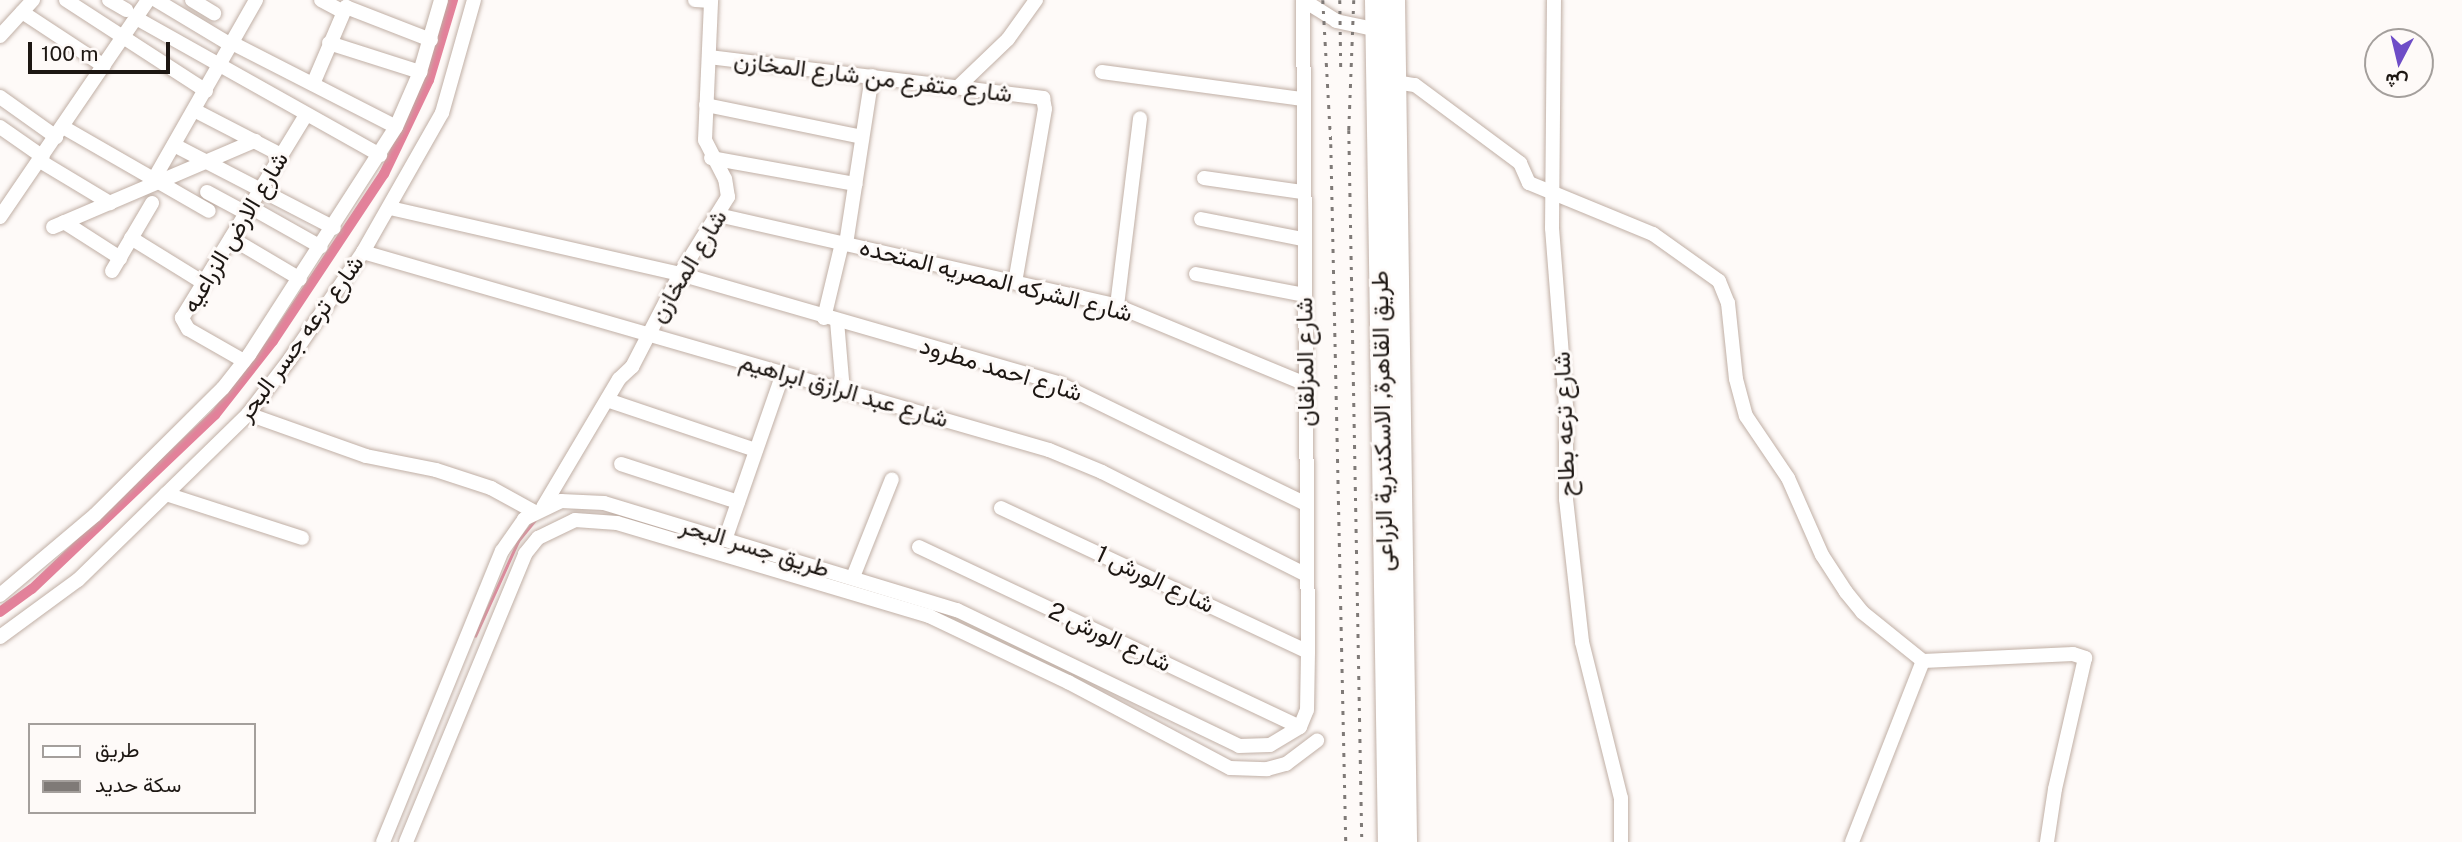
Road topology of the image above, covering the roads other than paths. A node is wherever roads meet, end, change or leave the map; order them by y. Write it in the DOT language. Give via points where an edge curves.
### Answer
graph roads {
  1 [pos="66,0"];
  2 [pos="109,0"];
  3 [pos="148,0"];
  4 [pos="156,0"];
  5 [pos="192,0"];
  6 [pos="257,0"];
  7 [pos="321,0"];
  8 [pos="441,0"];
  9 [pos="474,0"];
  10 [pos="695,0"];
  11 [pos="1036,0"];
  12 [pos="1303,0"];
  13 [pos="1375,0"];
  14 [pos="1394,0"];
  15 [pos="1554,0"];
  16 [pos="711,1"];
  17 [pos="28,4"];
  18 [pos="343,10"];
  19 [pos="214,13"];
  20 [pos="131,14"];
  21 [pos="1374,29"];
  22 [pos="0,36"];
  23 [pos="124,37"];
  24 [pos="431,40"];
  25 [pos="329,43"];
  26 [pos="232,44"];
  27 [pos="709,57"];
  28 [pos="104,66"];
  29 [pos="220,66"];
  30 [pos="420,72"];
  31 [pos="1102,72"];
  32 [pos="872,76"];
  33 [pos="1395,82"];
  34 [pos="313,84"];
  35 [pos="958,87"];
  36 [pos="206,91"];
  37 [pos="0,97"];
  38 [pos="1301,99"];
  39 [pos="706,105"];
  40 [pos="194,110"];
  41 [pos="306,114"];
  42 [pos="1140,118"];
  43 [pos="0,127"];
  44 [pos="396,127"];
  45 [pos="60,132"];
  46 [pos="862,137"];
  47 [pos="255,141"];
  48 [pos="174,145"];
  49 [pos="281,155"];
  50 [pos="380,155"];
  51 [pos="711,158"];
  52 [pos="41,159"];
  53 [pos="208,163"];
  54 [pos="1204,178"];
  55 [pos="158,181"];
  56 [pos="856,184"];
  57 [pos="260,189"];
  58 [pos="1554,191"];
  59 [pos="207,192"];
  60 [pos="1302,192"];
  61 [pos="110,203"];
  62 [pos="152,203"];
  63 [pos="390,208"];
  64 [pos="248,210"];
  65 [pos="209,211"];
  66 [pos="718,215"];
  67 [pos="0,217"];
  68 [pos="1201,219"];
  69 [pos="334,228"];
  70 [pos="231,237"];
  71 [pos="131,238"];
  72 [pos="1303,239"];
  73 [pos="844,243"];
  74 [pos="321,247"];
  75 [pos="363,252"];
  76 [pos="120,258"];
  77 [pos="112,271"];
  78 [pos="680,274"];
  79 [pos="1196,274"];
  80 [pos="300,279"];
  81 [pos="1015,282"];
  82 [pos="204,283"];
  83 [pos="1304,295"];
  84 [pos="1117,306"];
  85 [pos="831,319"];
  86 [pos="649,331"];
  87 [pos="244,361"];
  88 [pos="783,373"];
  89 [pos="1305,384"];
  90 [pos="843,391"];
  91 [pos="607,400"];
  92 [pos="248,414"];
  93 [pos="756,450"];
  94 [pos="621,464"];
  95 [pos="891,480"];
  96 [pos="166,494"];
  97 [pos="738,502"];
  98 [pos="1306,504"];
  99 [pos="1001,508"];
  100 [pos="538,509"];
  101 [pos="726,537"];
  102 [pos="302,538"];
  103 [pos="919,547"];
  104 [pos="1307,575"];
  105 [pos="853,577"];
  106 [pos="491,578"];
  107 [pos="509,587"];
  108 [pos="0,595"];
  109 [pos="0,637"];
  110 [pos="1308,652"];
  111 [pos="1923,661"];
  112 [pos="1302,725"];
  113 [pos="1317,741"];
  114 [pos="383,842"];
  115 [pos="406,842"];
  116 [pos="1388,842"];
  117 [pos="1406,842"];
  118 [pos="1621,842"];
  119 [pos="1852,842"];
  120 [pos="2047,842"];
  1 -- 23 [label="street"];
  2 -- 20 [label="street"];
  3 -- 20 [label="street"];
  4 -- 26 [label="street"];
  5 -- 19 [label="street"];
  6 -- 26 [label="street"];
  7 -- 18 [label="street"];
  8 -- 24 [label="street, شارع ترعه جسر البحر"];
  9 -- 63 [label="street, شارع ترعه جسر البحر" via="442,113"];
  10 -- 16 [label="street"];
  11 -- 35 [label="street" via="1008,39"];
  12 -- 21 [label="street" via="1336,21"];
  12 -- 38 [label="street, شارع المزلقان"];
  13 -- 21 [label="highway, طريق القاهرة, الاسكندرية الزراعى"];
  14 -- 33 [label="highway, طريق القاهرة, الاسكندرية الزراعى"];
  15 -- 58 [label="street, شارع ترعه بطاح"];
  16 -- 27 [label="street, شارع المخازن"];
  17 -- 22 [label="street"];
  17 -- 28 [label="street"];
  18 -- 24 [label="street"];
  18 -- 25 [label="street"];
  20 -- 23 [label="street"];
  20 -- 29 [label="street"];
  21 -- 116 [label="highway, طريق القاهرة, الاسكندرية الزراعى"];
  23 -- 28 [label="street"];
  23 -- 36 [label="street"];
  24 -- 30 [label="street, شارع ترعه جسر البحر"];
  25 -- 30 [label="street"];
  25 -- 34 [label="street"];
  26 -- 29 [label="street"];
  26 -- 34 [label="street"];
  27 -- 32 [label="street, شارع متفرع من شارع المخازن"];
  27 -- 39 [label="street, شارع المخازن"];
  28 -- 45 [label="street"];
  29 -- 36 [label="street"];
  29 -- 41 [label="street"];
  30 -- 44 [label="street, شارع ترعه جسر البحر"];
  31 -- 38 [label="street"];
  32 -- 35 [label="street, شارع متفرع من شارع المخازن"];
  32 -- 46 [label="street"];
  33 -- 58 [label="street" via="1415,85 1520,163 1529,183"];
  33 -- 117 [label="highway, طريق القاهرة, الاسكندرية الزراعى"];
  34 -- 44 [label="street"];
  35 -- 81 [label="street, شارع متفرع من شارع المخازن" via="1036,96 1045,108"];
  36 -- 40 [label="street"];
  37 -- 45 [label="street"];
  38 -- 60 [label="street, شارع المزلقان"];
  39 -- 46 [label="street"];
  39 -- 51 [label="street, شارع المخازن" via="705,140"];
  40 -- 47 [label="street"];
  40 -- 48 [label="street"];
  41 -- 49 [label="street, شارع الارض الزراعيه"];
  41 -- 50 [label="street"];
  42 -- 84 [label="street"];
  43 -- 52 [label="street"];
  44 -- 50 [label="street, شارع ترعه جسر البحر"];
  45 -- 52 [label="street"];
  45 -- 55 [label="street"];
  46 -- 56 [label="street"];
  47 -- 49 [label="street"];
  47 -- 53 [label="street"];
  48 -- 53 [label="street"];
  48 -- 55 [label="street"];
  49 -- 57 [label="street, شارع الارض الزراعيه"];
  50 -- 69 [label="street, شارع ترعه جسر البحر"];
  51 -- 56 [label="street"];
  51 -- 66 [label="street, شارع المخازن" via="727,188"];
  52 -- 61 [label="street"];
  52 -- 67 [label="street"];
  53 -- 55 [label="street"];
  53 -- 57 [label="street"];
  54 -- 60 [label="street"];
  55 -- 61 [label="street"];
  55 -- 65 [label="street"];
  56 -- 73 [label="street"];
  57 -- 64 [label="street, شارع الارض الزراعيه"];
  57 -- 69 [label="street"];
  58 -- 111 [label="street" via="1653,234 1719,281 1728,303 1746,416 1788,478 1822,555 1846,592 1876,625"];
  58 -- 118 [label="street, شارع ترعه بطاح" via="1553,253 1566,406 1564,470 1570,551 1589,682 1621,798"];
  59 -- 64 [label="street"];
  60 -- 72 [label="street, شارع المزلقان"];
  61 -- 76 [label="street" via="59,224"];
  62 -- 71 [label="street"];
  63 -- 75 [label="street, شارع ترعه جسر البحر"];
  63 -- 78 [label="street, شارع احمد مطرود"];
  64 -- 70 [label="street, شارع الارض الزراعيه"];
  64 -- 74 [label="street"];
  66 -- 73 [label="street, شارع الشركه المصريه المتحده"];
  66 -- 78 [label="street, شارع المخازن"];
  68 -- 72 [label="street"];
  69 -- 74 [label="street, شارع ترعه جسر البحر"];
  70 -- 80 [label="street"];
  70 -- 82 [label="street, شارع الارض الزراعيه"];
  71 -- 76 [label="street"];
  71 -- 82 [label="street"];
  72 -- 83 [label="street, شارع المزلقان"];
  73 -- 81 [label="street, شارع الشركه المصريه المتحده"];
  73 -- 85 [label="street"];
  74 -- 80 [label="street, شارع ترعه جسر البحر"];
  75 -- 86 [label="street, شارع عبد الرازق ابراهيم"];
  75 -- 92 [label="street, شارع ترعه جسر البحر"];
  76 -- 77 [label="street"];
  78 -- 85 [label="street, شارع احمد مطرود"];
  78 -- 86 [label="street, شارع المخازن"];
  79 -- 83 [label="street"];
  80 -- 87 [label="street, شارع ترعه جسر البحر"];
  81 -- 84 [label="street, شارع الشركه المصريه المتحده"];
  82 -- 87 [label="street, شارع الارض الزراعيه" via="182,323"];
  83 -- 89 [label="street, شارع المزلقان"];
  84 -- 89 [label="street, شارع الشركه المصريه المتحده"];
  85 -- 90 [label="street"];
  85 -- 98 [label="street, شارع احمد مطرود" via="1069,387"];
  86 -- 88 [label="street, شارع عبد الرازق ابراهيم"];
  86 -- 91 [label="street, شارع المخازن" via="632,367"];
  87 -- 108 [label="street, شارع ترعه جسر البحر" via="95,515"];
  88 -- 90 [label="street, شارع عبد الرازق ابراهيم"];
  88 -- 93 [label="street"];
  89 -- 98 [label="street, شارع المزلقان"];
  90 -- 104 [label="street, شارع عبد الرازق ابراهيم" via="1072,458"];
  91 -- 93 [label="street"];
  91 -- 100 [label="street, شارع المخازن"];
  92 -- 96 [label="street, شارع ترعه جسر البحر"];
  92 -- 100 [label="street" via="366,456 436,470 491,488"];
  93 -- 97 [label="street"];
  94 -- 97 [label="street"];
  95 -- 105 [label="street"];
  96 -- 102 [label="street"];
  96 -- 109 [label="street, شارع ترعه جسر البحر" via="78,580"];
  97 -- 101 [label="street"];
  98 -- 104 [label="street, شارع المزلقان"];
  99 -- 110 [label="street, شارع الورش 1"];
  100 -- 101 [label="street, طريق جسر البحر" via="589,500"];
  100 -- 106 [label="street" via="509,538"];
  101 -- 105 [label="street, طريق جسر البحر"];
  103 -- 112 [label="street, شارع الورش 2"];
  104 -- 110 [label="street, شارع المزلقان"];
  105 -- 112 [label="street, طريق جسر البحر" via="975,617 1239,746 1270,745"];
  106 -- 107 [label="street"];
  106 -- 114 [label="street"];
  107 -- 113 [label="street, طريق جسر البحر" via="538,538 575,520 607,521 948,624 1230,768 1277,766"];
  107 -- 115 [label="street, طريق جسر البحر"];
  110 -- 112 [label="street, شارع المزلقان"];
  111 -- 119 [label="street"];
  111 -- 120 [label="street" via="2073,654 2085,658 2054,789"];
}
